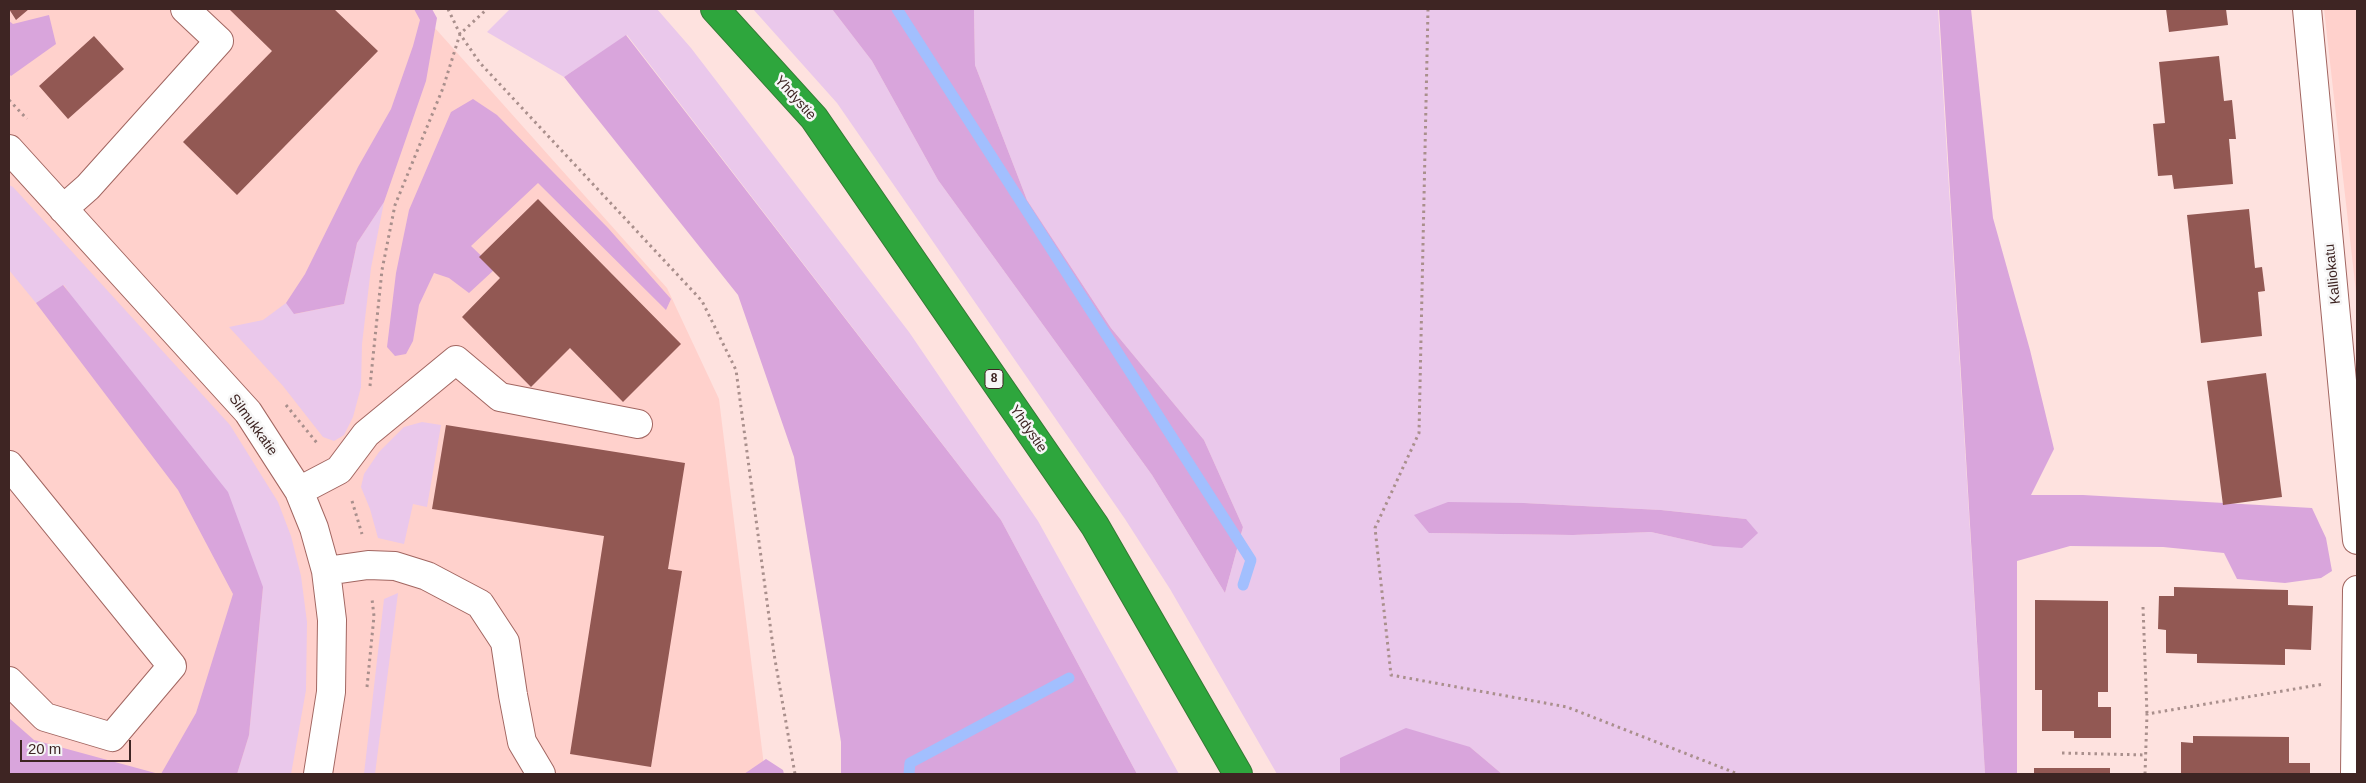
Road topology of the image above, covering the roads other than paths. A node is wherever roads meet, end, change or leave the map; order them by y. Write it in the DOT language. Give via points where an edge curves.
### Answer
graph roads {
  1 [pos="186,9"];
  2 [pos="715,9"];
  3 [pos="2306,9"];
  4 [pos="9,149"];
  5 [pos="63,209"];
  6 [pos="638,424"];
  7 [pos="9,465"];
  8 [pos="299,491"];
  9 [pos="2357,540"];
  10 [pos="326,571"];
  11 [pos="2357,590"];
  12 [pos="2356,679"];
  13 [pos="9,681"];
  14 [pos="318,774"];
  15 [pos="541,774"];
  16 [pos="1238,774"];
  17 [pos="2356,774"];
  1 -- 5 [label="street" via="219,41 88,187"];
  2 -- 16 [label="highway, Yhdystie / 8" via="814,118 1095,526"];
  3 -- 9 [label="street, Kalliokatu"];
  4 -- 5 [label="street, Silmukkatie"];
  5 -- 8 [label="street, Silmukkatie" via="248,412"];
  6 -- 8 [label="street" via="500,397 456,360 366,434 338,470"];
  7 -- 13 [label="street" via="172,666 112,737 45,717"];
  8 -- 10 [label="street, Silmukkatie"];
  10 -- 14 [label="street, Silmukkatie" via="332,620 331,692"];
  10 -- 15 [label="street" via="368,564 395,566 427,576 480,604 505,642 522,742"];
  11 -- 12 [label="street"];
  12 -- 17 [label="street"];
}
